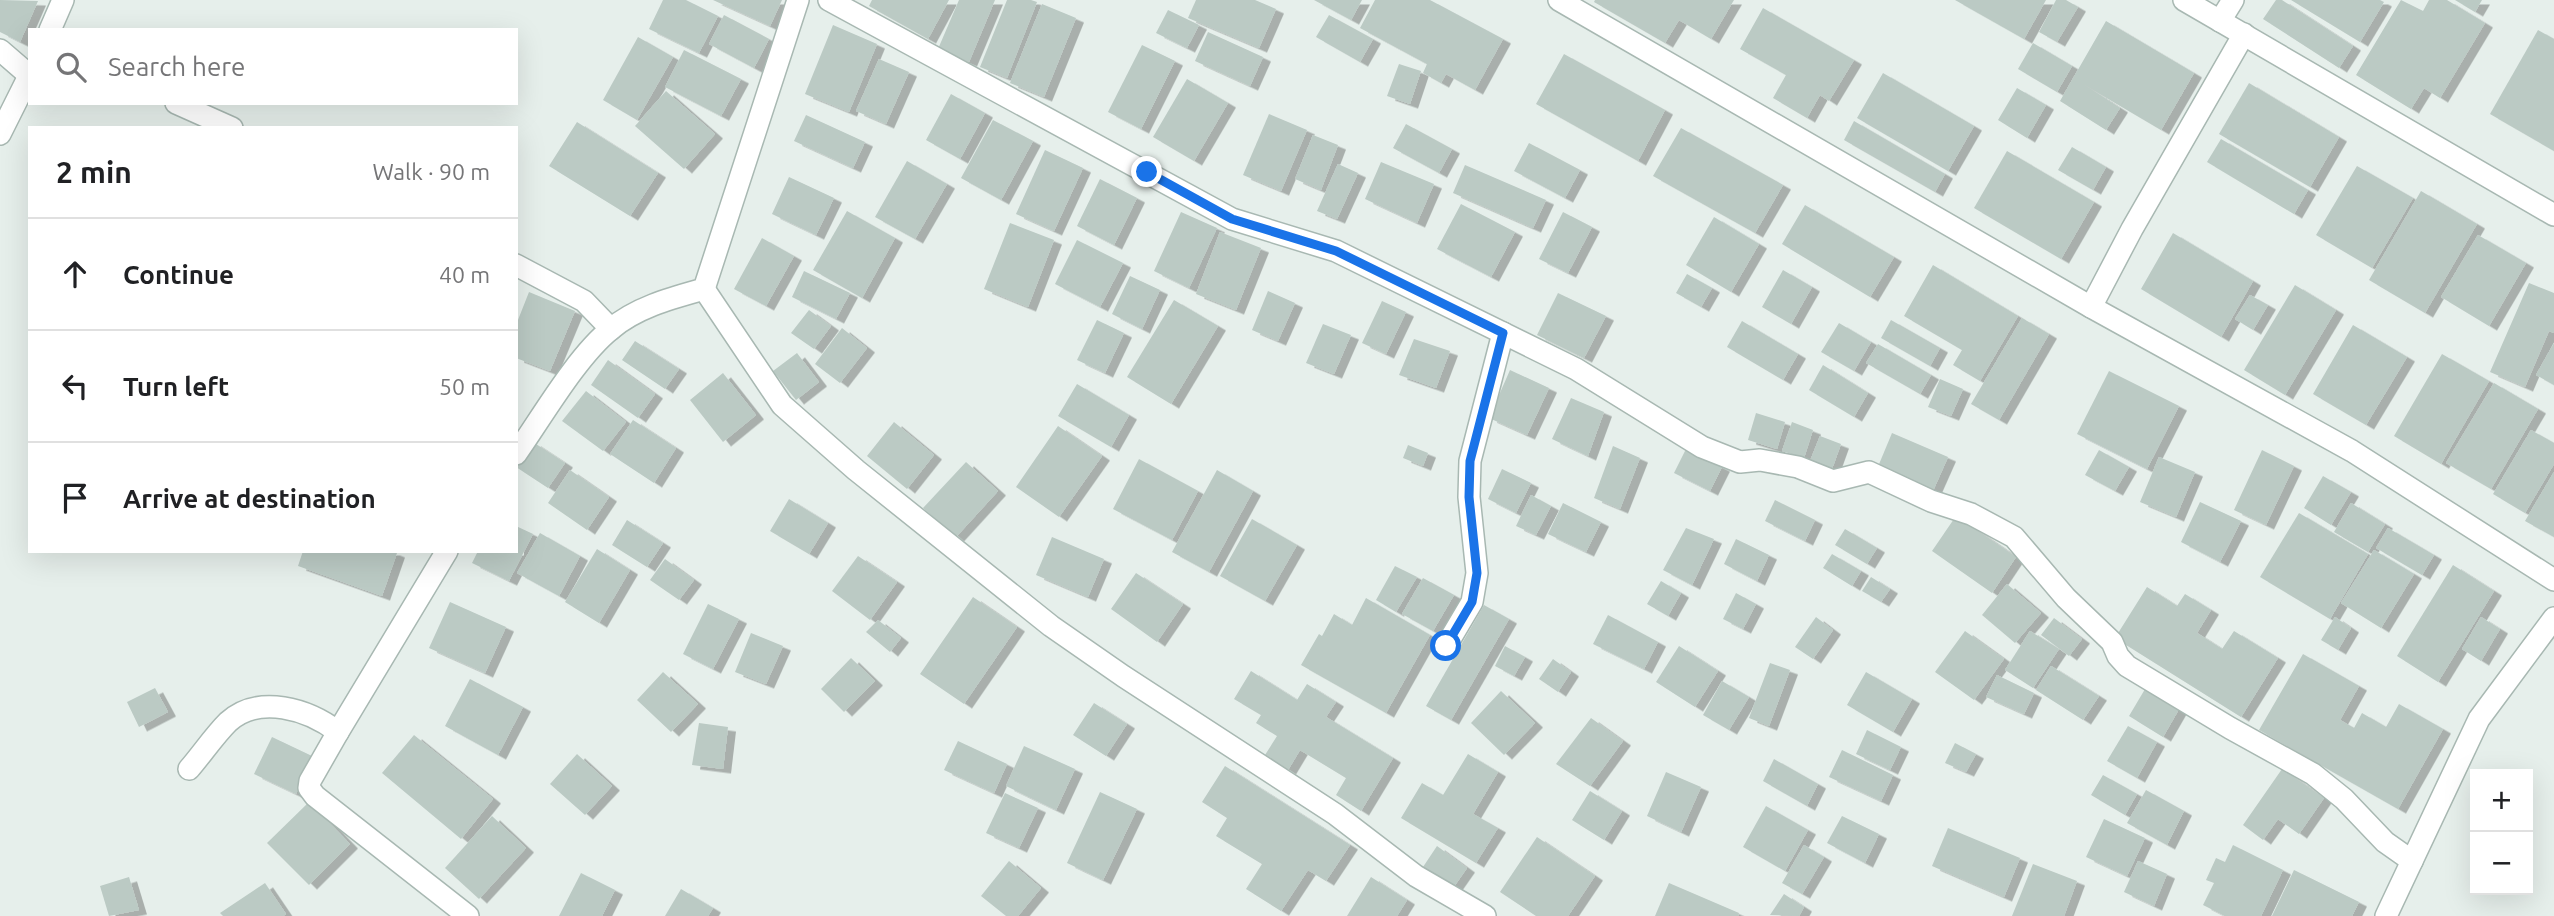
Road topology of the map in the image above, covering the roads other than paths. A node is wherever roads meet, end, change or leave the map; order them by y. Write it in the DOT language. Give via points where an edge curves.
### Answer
graph roads {
  1 [pos="62,0"];
  2 [pos="798,0"];
  3 [pos="829,0"];
  4 [pos="2184,0"];
  5 [pos="2233,0"];
  6 [pos="1570,3"];
  7 [pos="2220,21"];
  8 [pos="51,28"];
  9 [pos="2244,34"];
  10 [pos="0,50"];
  11 [pos="28,73"];
  12 [pos="28,76"];
  13 [pos="180,105"];
  14 [pos="228,126"];
  15 [pos="0,134"];
  16 [pos="2554,215"];
  17 [pos="518,266"];
  18 [pos="705,289"];
  19 [pos="2091,307"];
  20 [pos="611,329"];
  21 [pos="1503,333"];
  22 [pos="518,451"];
  23 [pos="446,553"];
  24 [pos="2554,580"];
  25 [pos="2554,618"];
  26 [pos="1446,646"];
  27 [pos="338,732"];
  28 [pos="190,769"];
  29 [pos="2412,862"];
  30 [pos="468,916"];
  31 [pos="1485,916"];
  32 [pos="2386,916"];
  1 -- 8 [label="street"];
  2 -- 18 [label="street"];
  3 -- 21 [label="street" via="1232,219 1336,251"];
  4 -- 7 [label="street"];
  5 -- 7 [label="street"];
  6 -- 19 [label="street"];
  7 -- 9 [label="street"];
  9 -- 16 [label="street"];
  9 -- 19 [label="street"];
  10 -- 11 [label="street"];
  12 -- 15 [label="street"];
  13 -- 14 [label="street"];
  17 -- 20 [label="street" via="583,301"];
  18 -- 20 [label="street" via="658,302"];
  18 -- 31 [label="street" via="782,405 856,470 1051,626 1335,814 1416,876"];
  19 -- 24 [label="street" via="2352,451"];
  20 -- 22 [label="street" via="583,359"];
  21 -- 26 [label="street" via="1470,461 1477,573 1472,602"];
  21 -- 29 [label="street" via="1576,369 1702,447 1726,457 1740,462 1777,462 1833,481 1869,472 1972,514 2014,537 2066,598 2112,642 2127,666 2313,774"];
  23 -- 27 [label="street"];
  25 -- 29 [label="street" via="2479,719"];
  27 -- 28 [label="street" via="323,720 300,712 252,707 229,722"];
  27 -- 30 [label="street" via="310,781 314,796"];
  29 -- 32 [label="street"];
}
